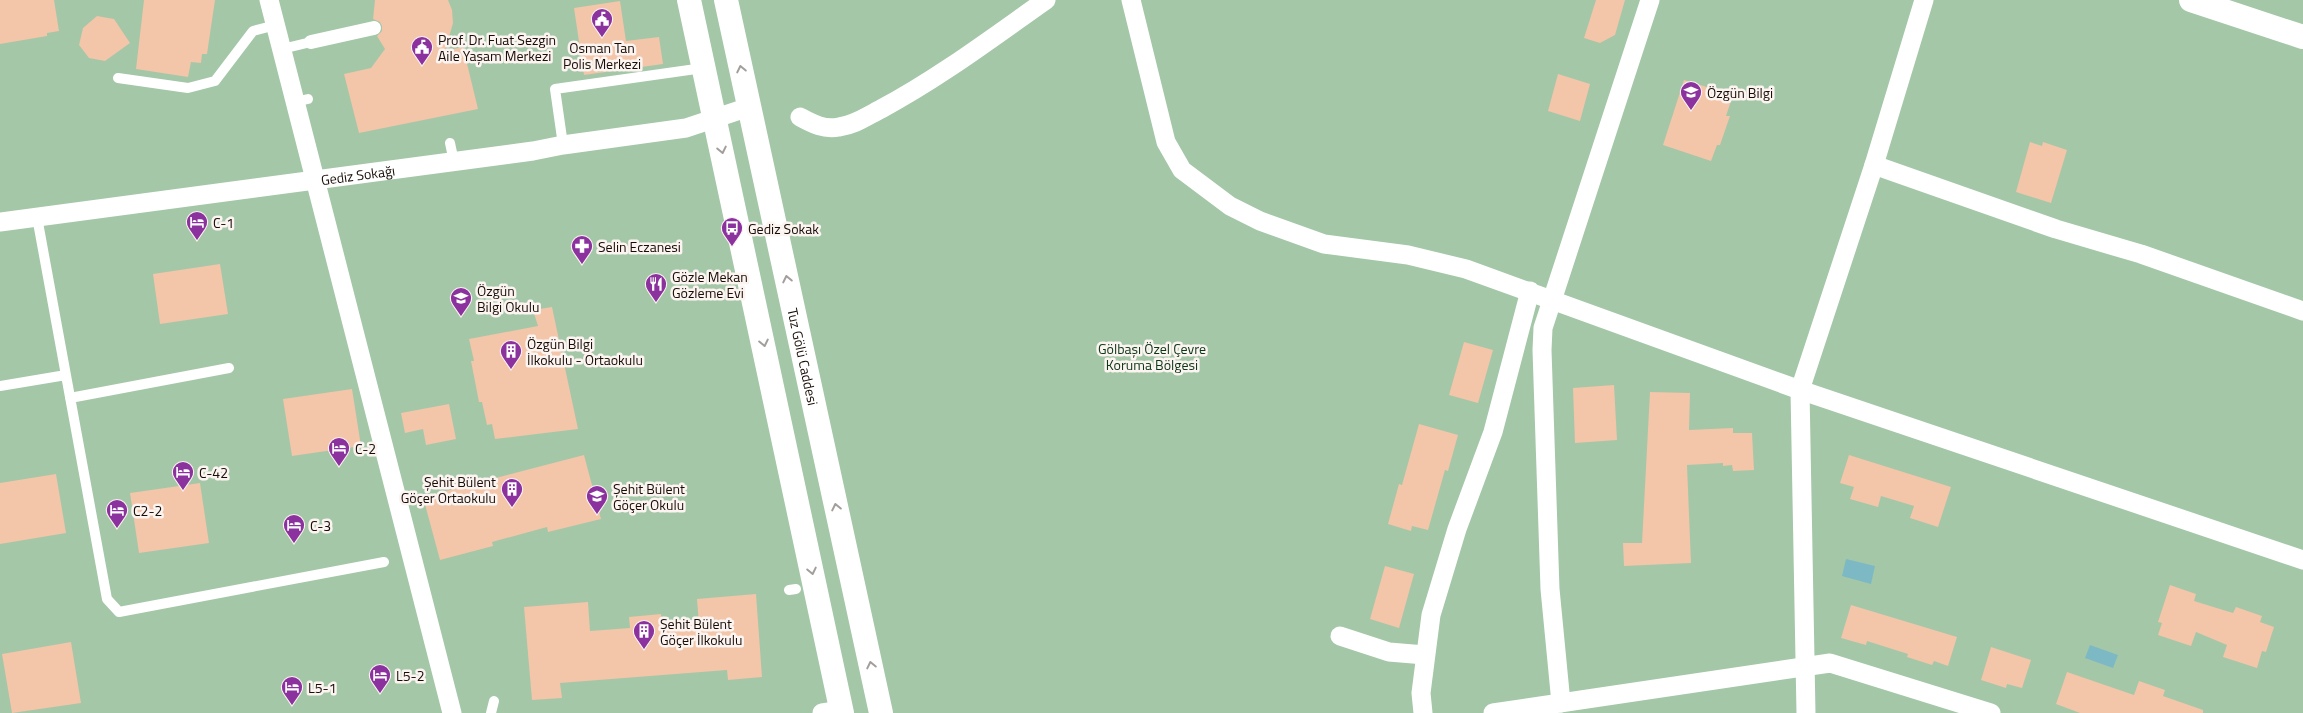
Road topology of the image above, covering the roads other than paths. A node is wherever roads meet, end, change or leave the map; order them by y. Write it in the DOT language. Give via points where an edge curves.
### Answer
graph roads {
  1 [pos="269,0"];
  2 [pos="689,0"];
  3 [pos="726,0"];
  4 [pos="1046,0"];
  5 [pos="1131,0"];
  6 [pos="1650,0"];
  7 [pos="1924,0"];
  8 [pos="2191,0"];
  9 [pos="276,25"];
  10 [pos="374,28"];
  11 [pos="2303,36"];
  12 [pos="311,42"];
  13 [pos="282,49"];
  14 [pos="704,68"];
  15 [pos="118,78"];
  16 [pos="749,107"];
  17 [pos="800,117"];
  18 [pos="716,119"];
  19 [pos="450,143"];
  20 [pos="563,145"];
  21 [pos="454,162"];
  22 [pos="1874,165"];
  23 [pos="315,180"];
  24 [pos="37,217"];
  25 [pos="0,222"];
  26 [pos="1530,291"];
  27 [pos="1552,299"];
  28 [pos="2303,311"];
  29 [pos="230,368"];
  30 [pos="66,375"];
  31 [pos="0,386"];
  32 [pos="1800,390"];
  33 [pos="70,398"];
  34 [pos="2303,560"];
  35 [pos="384,562"];
  36 [pos="1340,636"];
  37 [pos="1425,655"];
  38 [pos="1805,666"];
  39 [pos="494,701"];
  40 [pos="1561,703"];
  41 [pos="835,712"];
  42 [pos="452,713"];
  43 [pos="491,713"];
  44 [pos="881,713"];
  45 [pos="1424,713"];
  46 [pos="1493,713"];
  47 [pos="1806,713"];
  48 [pos="1991,713"];
  1 -- 9 [label="street"];
  2 -- 14 [label="street"];
  16 -- 3 [label="street, Tuz Gölü Caddesi, one-way"];
  4 -- 17 [label="street" via="954,65 860,121 838,127 818,127"];
  5 -- 26 [label="street" via="1166,142 1182,170 1210,193 1260,221 1316,242 1408,255 1466,269"];
  6 -- 27 [label="street"];
  7 -- 22 [label="street"];
  8 -- 11 [label="street"];
  9 -- 13 [label="street"];
  9 -- 15 [label="lane" via="253,32 215,81 188,88"];
  10 -- 12 [label="street"];
  12 -- 13 [label="lane"];
  13 -- 23 [label="street" via="302,100"];
  14 -- 18 [label="street"];
  14 -- 20 [label="lane" via="555,89"];
  16 -- 18 [label="street, Gediz Sokağı"];
  44 -- 16 [label="street, Tuz Gölü Caddesi, one-way"];
  18 -- 20 [label="street, Gediz Sokağı" via="686,128"];
  18 -- 41 [label="street, one-way"];
  19 -- 21 [label="lane"];
  20 -- 21 [label="street, Gediz Sokağı"];
  21 -- 23 [label="street, Gediz Sokağı"];
  22 -- 28 [label="street"];
  22 -- 32 [label="street"];
  23 -- 24 [label="street, Gediz Sokağı"];
  23 -- 42 [label="street"];
  24 -- 25 [label="street, Gediz Sokağı"];
  24 -- 30 [label="lane"];
  26 -- 27 [label="street"];
  26 -- 37 [label="street" via="1494,432 1457,529 1431,615"];
  27 -- 32 [label="street"];
  27 -- 40 [label="street" via="1543,328 1542,350 1550,594"];
  29 -- 33 [label="lane"];
  30 -- 31 [label="lane"];
  30 -- 33 [label="lane"];
  32 -- 34 [label="street"];
  32 -- 38 [label="street"];
  33 -- 35 [label="lane" via="107,599 119,612"];
  36 -- 37 [label="street" via="1389,652"];
  37 -- 45 [label="street" via="1421,694"];
  38 -- 40 [label="street"];
  38 -- 47 [label="street"];
  38 -- 48 [label="street" via="1830,663"];
  39 -- 43 [label="lane"];
  40 -- 46 [label="street"];
}
